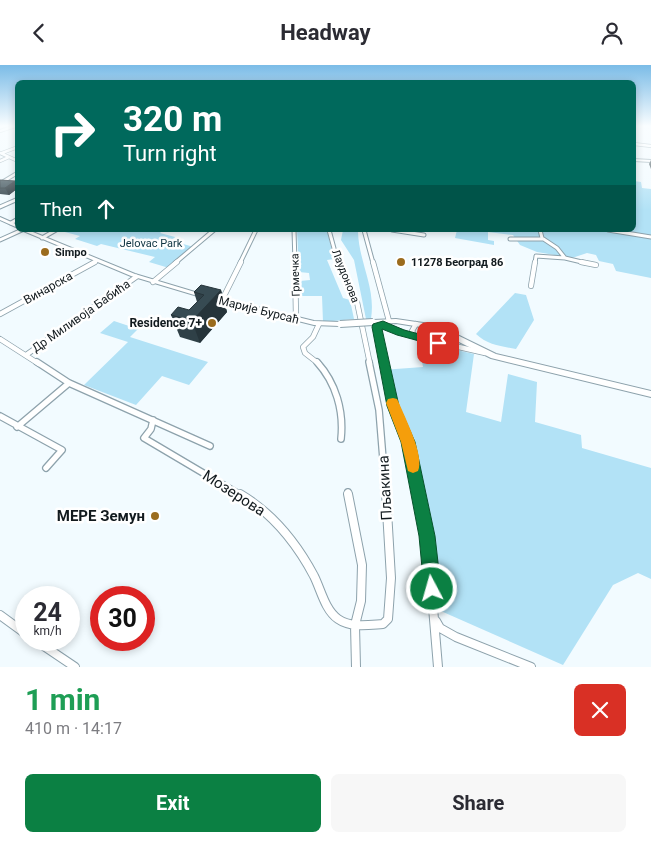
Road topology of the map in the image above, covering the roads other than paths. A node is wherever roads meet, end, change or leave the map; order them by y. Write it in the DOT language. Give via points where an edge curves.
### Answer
graph roads {
  1 [pos="3,154"];
  2 [pos="9,157"];
  3 [pos="636,159"];
  4 [pos="15,160"];
  5 [pos="0,161"];
  6 [pos="651,161"];
  7 [pos="15,174"];
  8 [pos="0,184"];
  9 [pos="15,200"];
  10 [pos="0,207"];
  11 [pos="0,218"];
  12 [pos="15,220"];
  13 [pos="10,223"];
  14 [pos="15,226"];
  15 [pos="18,232"];
  16 [pos="28,232"];
  17 [pos="52,232"];
  18 [pos="212,232"];
  19 [pos="255,232"];
  20 [pos="294,232"];
  21 [pos="329,232"];
  22 [pos="365,232"];
  23 [pos="405,232"];
  24 [pos="541,232"];
  25 [pos="620,232"];
  26 [pos="424,235"];
  27 [pos="651,237"];
  28 [pos="42,238"];
  29 [pos="510,239"];
  30 [pos="543,239"];
  31 [pos="0,240"];
  32 [pos="565,259"];
  33 [pos="96,261"];
  34 [pos="596,265"];
  35 [pos="136,277"];
  36 [pos="153,282"];
  37 [pos="531,286"];
  38 [pos="222,301"];
  39 [pos="0,314"];
  40 [pos="296,319"];
  41 [pos="389,321"];
  42 [pos="361,323"];
  43 [pos="320,324"];
  44 [pos="416,324"];
  45 [pos="414,336"];
  46 [pos="0,339"];
  47 [pos="26,355"];
  48 [pos="494,355"];
  49 [pos="69,383"];
  50 [pos="651,394"];
  51 [pos="0,416"];
  52 [pos="153,420"];
  53 [pos="17,427"];
  54 [pos="341,439"];
  55 [pos="210,446"];
  56 [pos="46,468"];
  57 [pos="348,492"];
  58 [pos="0,615"];
  59 [pos="435,620"];
  60 [pos="355,625"];
  61 [pos="15,626"];
  62 [pos="51,651"];
  63 [pos="75,667"];
  64 [pos="356,667"];
  65 [pos="438,667"];
  66 [pos="531,667"];
  1 -- 2 [label="street"];
  2 -- 4 [label="street"];
  2 -- 5 [label="street"];
  3 -- 6 [label="street"];
  7 -- 8 [label="street"];
  9 -- 10 [label="street"];
  11 -- 13 [label="street"];
  12 -- 13 [label="street"];
  13 -- 14 [label="street"];
  15 -- 31 [label="street"];
  16 -- 28 [label="street, Марије Бурсаћ"];
  17 -- 28 [label="street"];
  18 -- 36 [label="street"];
  19 -- 38 [label="street"];
  20 -- 40 [label="street, Грмечка"];
  21 -- 42 [label="street, Лаудонова" via="336,259 357,302"];
  22 -- 41 [label="street"];
  23 -- 26 [label="street"];
  24 -- 30 [label="street"];
  25 -- 27 [label="street"];
  28 -- 33 [label="street, Марије Бурсаћ"];
  29 -- 30 [label="street"];
  30 -- 32 [label="street" via="557,248"];
  32 -- 34 [label="street"];
  32 -- 37 [label="street" via="536,255"];
  33 -- 35 [label="street, Марије Бурсаћ"];
  33 -- 39 [label="street, Винарска"];
  35 -- 36 [label="street, Марије Бурсаћ"];
  35 -- 47 [label="street, Др Миливоја Бабића"];
  36 -- 38 [label="street, Марије Бурсаћ"];
  38 -- 40 [label="street, Марије Бурсаћ"];
  40 -- 43 [label="street, Марије Бурсаћ"];
  41 -- 43 [label="street, Марије Бурсаћ, bridge"];
  41 -- 44 [label="street, Марије Бурсаћ"];
  42 -- 60 [label="street, Пљакина" via="379,410 391,578 388,619 383,624"];
  43 -- 54 [label="street" via="303,351 318,362 331,382 343,425"];
  44 -- 45 [label="street" via="412,331"];
  44 -- 48 [label="street, Марије Бурсаћ" via="449,334"];
  45 -- 48 [label="street, Марије Бурсаћ"];
  45 -- 59 [label="street, Марије Бурсаћ" via="383,325 377,327 393,406 408,442 427,536"];
  46 -- 47 [label="street"];
  47 -- 49 [label="street"];
  48 -- 50 [label="street, Марије Бурсаћ"];
  49 -- 52 [label="street"];
  49 -- 53 [label="street"];
  51 -- 53 [label="street"];
  52 -- 55 [label="street"];
  52 -- 60 [label="street, Мозерова" via="144,438 264,511 294,542 331,613 342,623"];
  53 -- 56 [label="street" via="62,451"];
  57 -- 60 [label="street" via="362,565 361,601"];
  58 -- 61 [label="street"];
  59 -- 65 [label="street"];
  59 -- 66 [label="street" via="440,628 456,637"];
  60 -- 64 [label="street"];
  62 -- 63 [label="street"];
}
